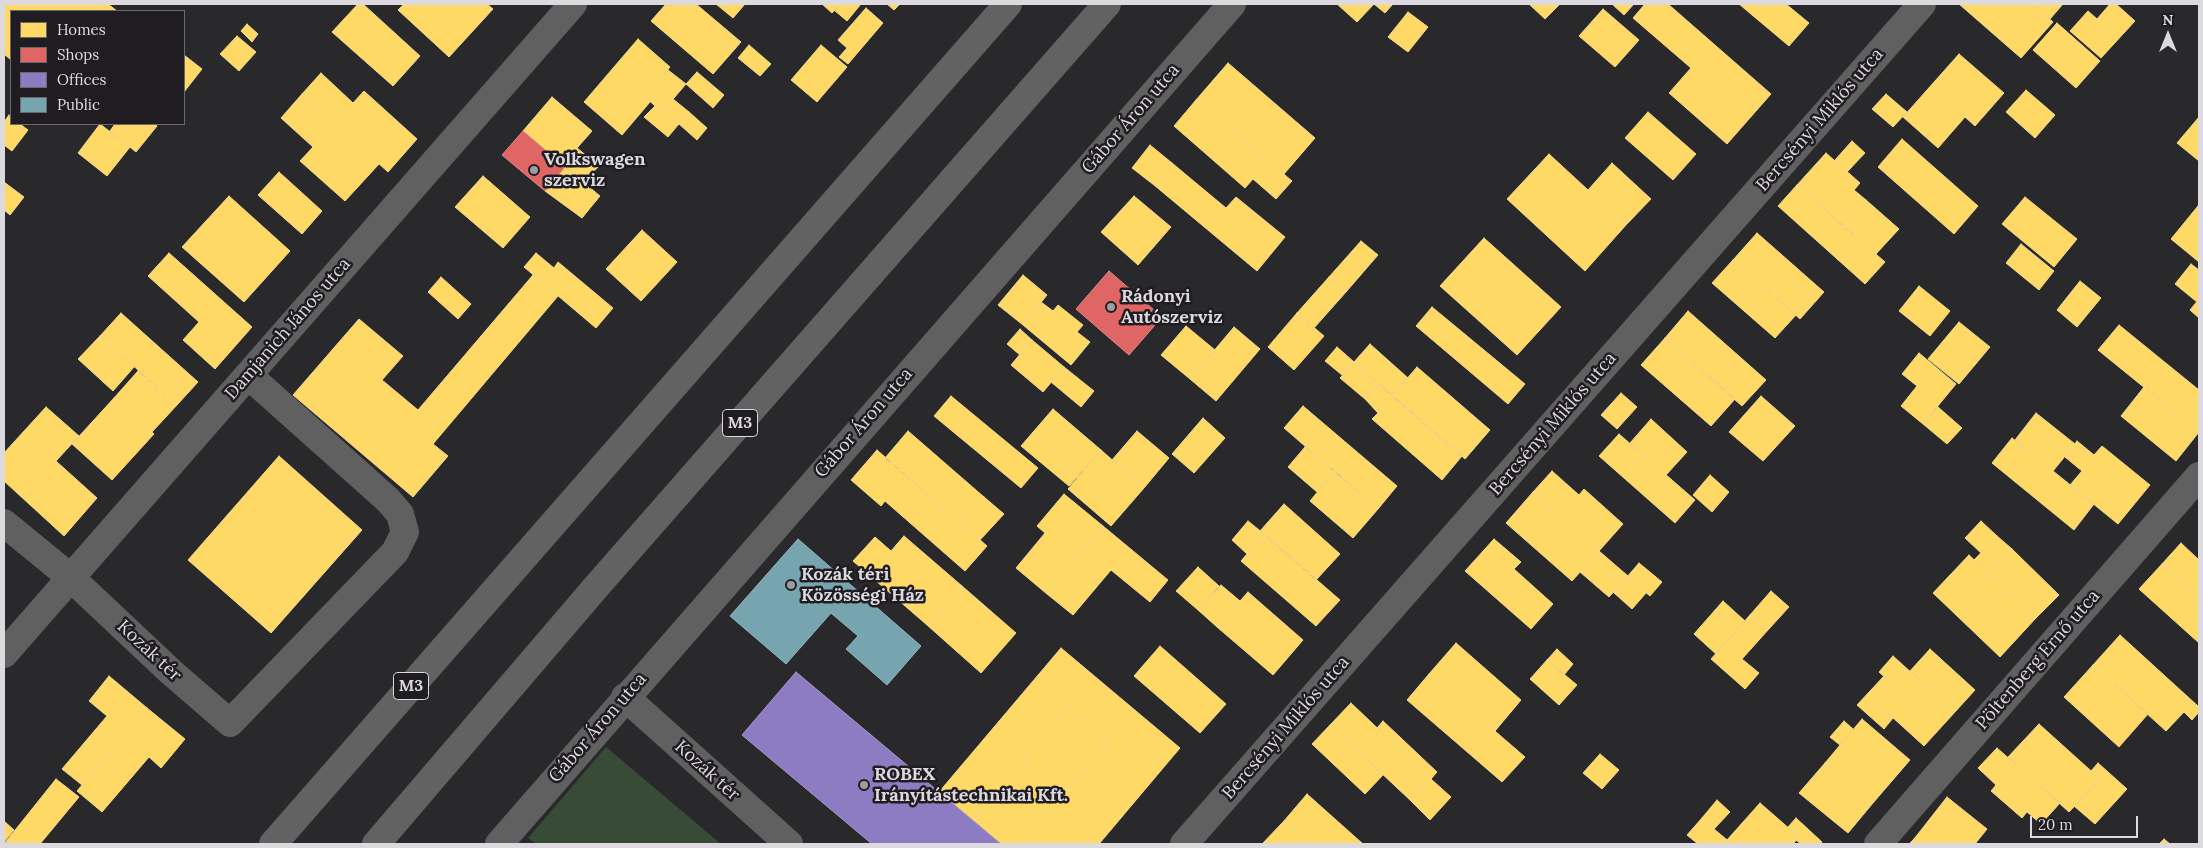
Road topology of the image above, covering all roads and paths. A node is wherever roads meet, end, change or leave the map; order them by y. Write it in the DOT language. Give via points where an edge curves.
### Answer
graph roads {
  1 [pos="573,4"];
  2 [pos="1008,4"];
  3 [pos="1107,4"];
  4 [pos="1232,4"];
  5 [pos="1922,4"];
  6 [pos="248,375"];
  7 [pos="2199,476"];
  8 [pos="4,523"];
  9 [pos="70,578"];
  10 [pos="4,654"];
  11 [pos="624,697"];
  12 [pos="273,844"];
  13 [pos="376,844"];
  14 [pos="499,844"];
  15 [pos="789,844"];
  16 [pos="1184,844"];
  17 [pos="1878,844"];
  1 -- 6 [label="street, Damjanich János utca"];
  2 -- 12 [label="main road, M3"];
  3 -- 13 [label="main road, M3" via="596,587"];
  4 -- 11 [label="street, Gábor Áron utca"];
  5 -- 16 [label="street, Bercsényi Miklós utca"];
  6 -- 9 [label="street, Damjanich János utca"];
  6 -- 9 [label="street, Kozák tér" via="400,514 405,532 395,552 230,722"];
  7 -- 17 [label="street, Pöltenberg Ernő utca"];
  8 -- 9 [label="street, Kozák tér"];
  9 -- 10 [label="street, Damjanich János utca"];
  11 -- 14 [label="street, Gábor Áron utca"];
  11 -- 15 [label="street, Kozák tér"];
}
